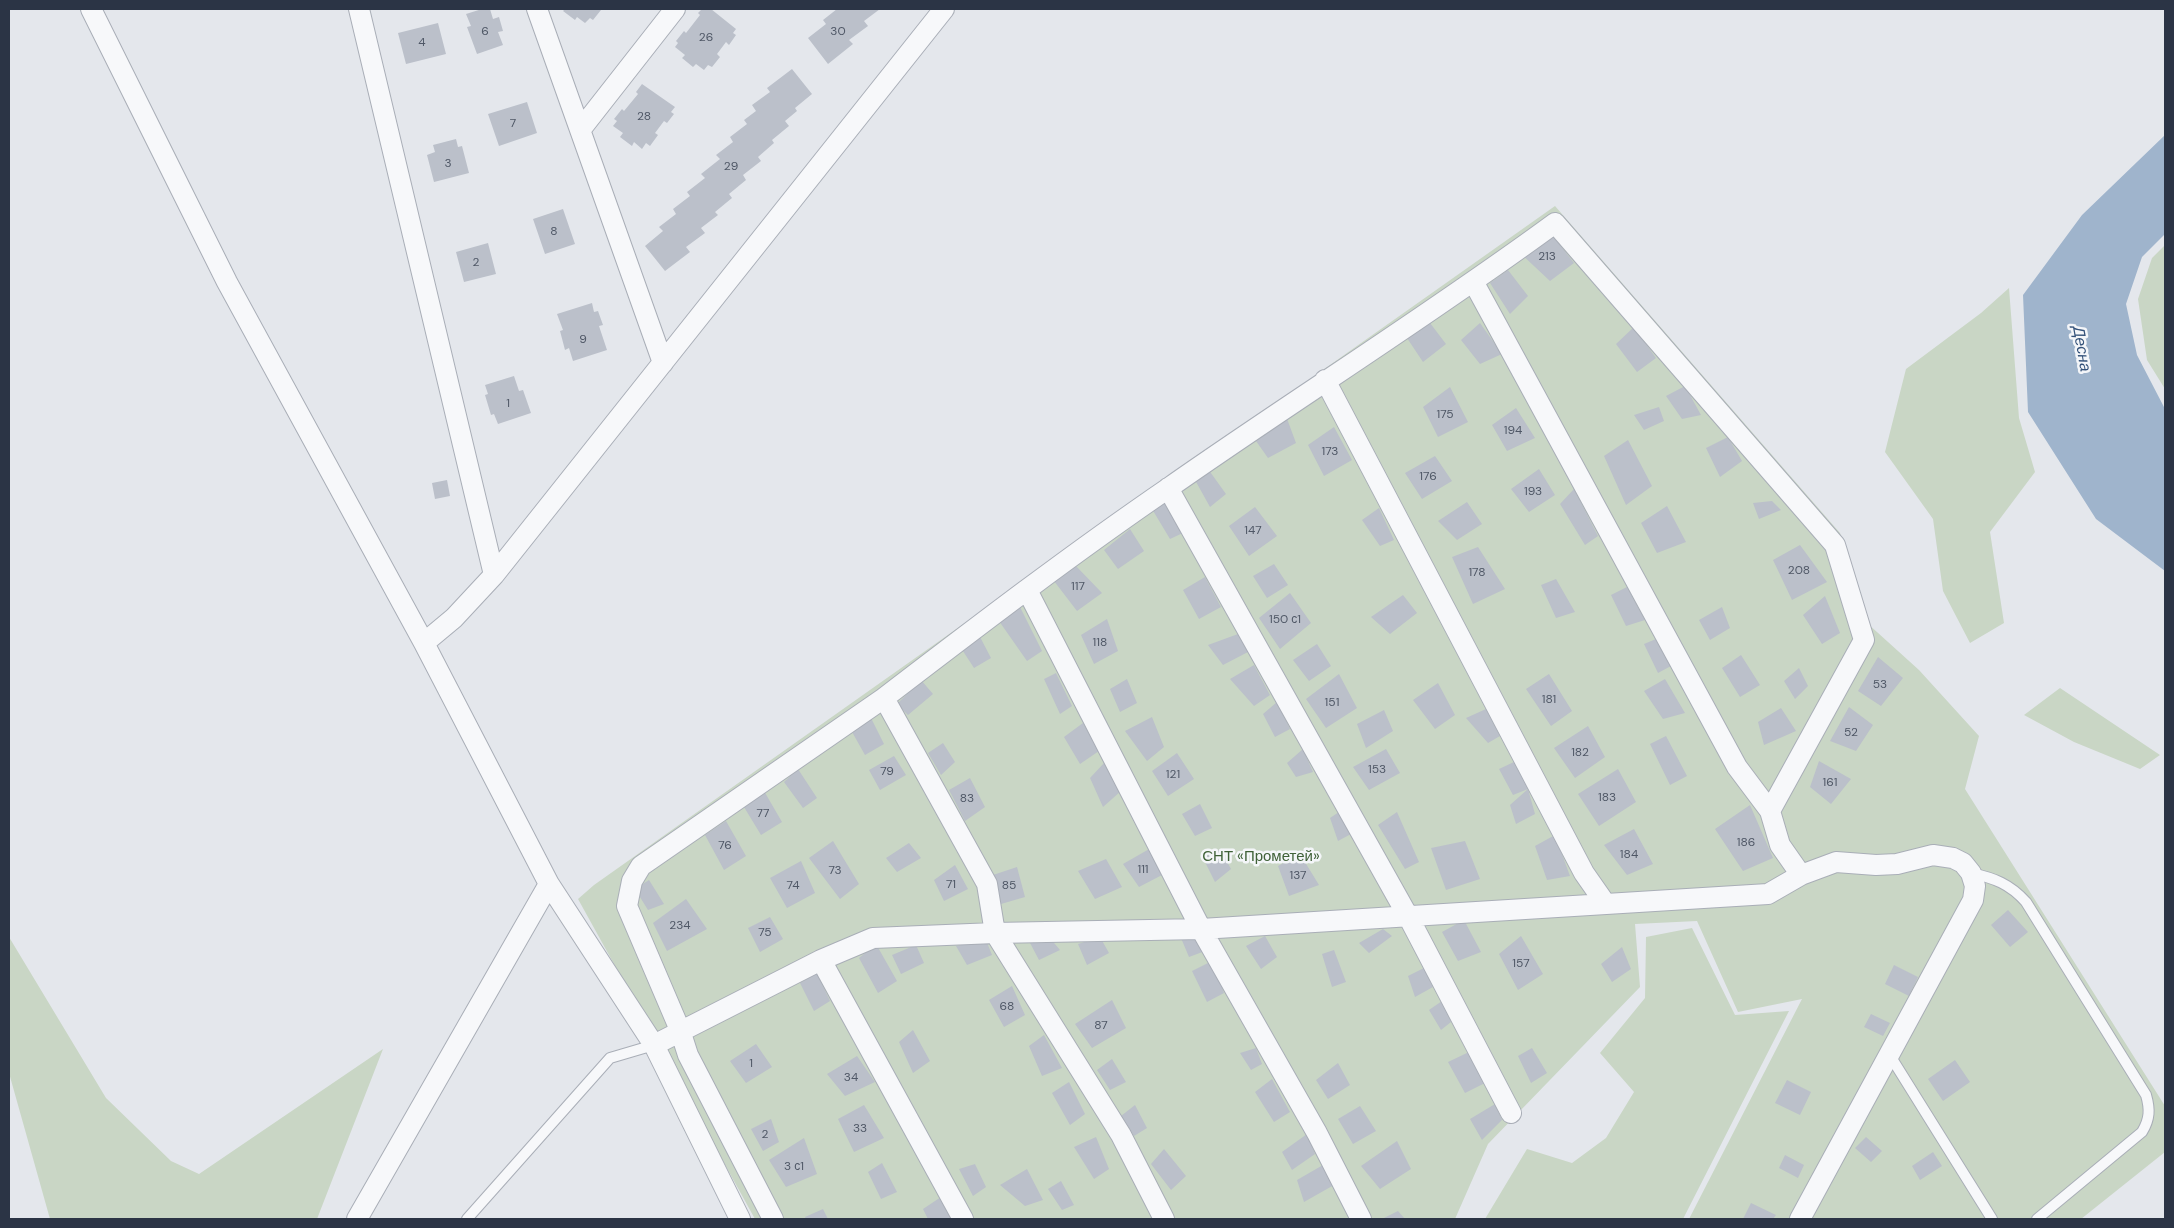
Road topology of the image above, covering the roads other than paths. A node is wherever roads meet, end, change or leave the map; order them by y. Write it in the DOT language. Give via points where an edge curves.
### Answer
graph roads {
  1 [pos="91,9"];
  2 [pos="359,9"];
  3 [pos="537,9"];
  4 [pos="675,9"];
  5 [pos="944,9"];
  6 [pos="581,128"];
  7 [pos="1474,282"];
  8 [pos="663,363"];
  9 [pos="1325,380"];
  10 [pos="1168,488"];
  11 [pos="494,575"];
  12 [pos="1027,590"];
  13 [pos="424,643"];
  14 [pos="884,698"];
  15 [pos="1770,811"];
  16 [pos="1971,873"];
  17 [pos="1801,876"];
  18 [pos="549,884"];
  19 [pos="1605,903"];
  20 [pos="1408,918"];
  21 [pos="1202,929"];
  22 [pos="995,933"];
  23 [pos="821,960"];
  24 [pos="680,1030"];
  25 [pos="654,1044"];
  26 [pos="1889,1054"];
  27 [pos="1511,1113"];
  28 [pos="357,1219"];
  29 [pos="468,1219"];
  30 [pos="740,1219"];
  31 [pos="773,1219"];
  32 [pos="963,1219"];
  33 [pos="1164,1219"];
  34 [pos="1360,1219"];
  35 [pos="1800,1219"];
  36 [pos="1992,1219"];
  37 [pos="2037,1219"];
  1 -- 13 [label="street" via="227,282"];
  2 -- 11 [label="street"];
  3 -- 6 [label="street"];
  4 -- 6 [label="street"];
  5 -- 8 [label="street"];
  6 -- 8 [label="street"];
  7 -- 9 [label="street"];
  7 -- 15 [label="street" via="1737,767"];
  7 -- 15 [label="street" via="1555,223 1835,545 1864,640"];
  8 -- 11 [label="street"];
  9 -- 10 [label="street"];
  9 -- 19 [label="street" via="1584,873"];
  10 -- 12 [label="street"];
  10 -- 20 [label="street"];
  11 -- 13 [label="street" via="454,618"];
  12 -- 14 [label="street"];
  12 -- 21 [label="street"];
  13 -- 18 [label="street"];
  14 -- 22 [label="street" via="987,884"];
  14 -- 24 [label="street" via="641,866 636,873 627,906"];
  15 -- 17 [label="street" via="1780,845"];
  16 -- 17 [label="street" via="1963,863 1953,858 1933,855 1897,864 1836,862"];
  16 -- 26 [label="street" via="1975,886 1972,900"];
  16 -- 37 [label="lane" via="1993,877 2026,902 2146,1095 2149,1106 2147,1124 2142,1132"];
  17 -- 19 [label="street" via="1768,894"];
  18 -- 25 [label="street"];
  18 -- 28 [label="street"];
  19 -- 20 [label="street"];
  20 -- 21 [label="street"];
  20 -- 27 [label="street"];
  21 -- 22 [label="street"];
  21 -- 34 [label="street" via="1317,1133"];
  22 -- 23 [label="street" via="873,938"];
  22 -- 33 [label="street" via="1121,1135"];
  23 -- 24 [label="street"];
  23 -- 32 [label="street"];
  24 -- 25 [label="street"];
  24 -- 31 [label="street" via="688,1055"];
  25 -- 29 [label="lane" via="610,1058"];
  25 -- 30 [label="street"];
  26 -- 35 [label="street"];
  26 -- 36 [label="lane"];
}
